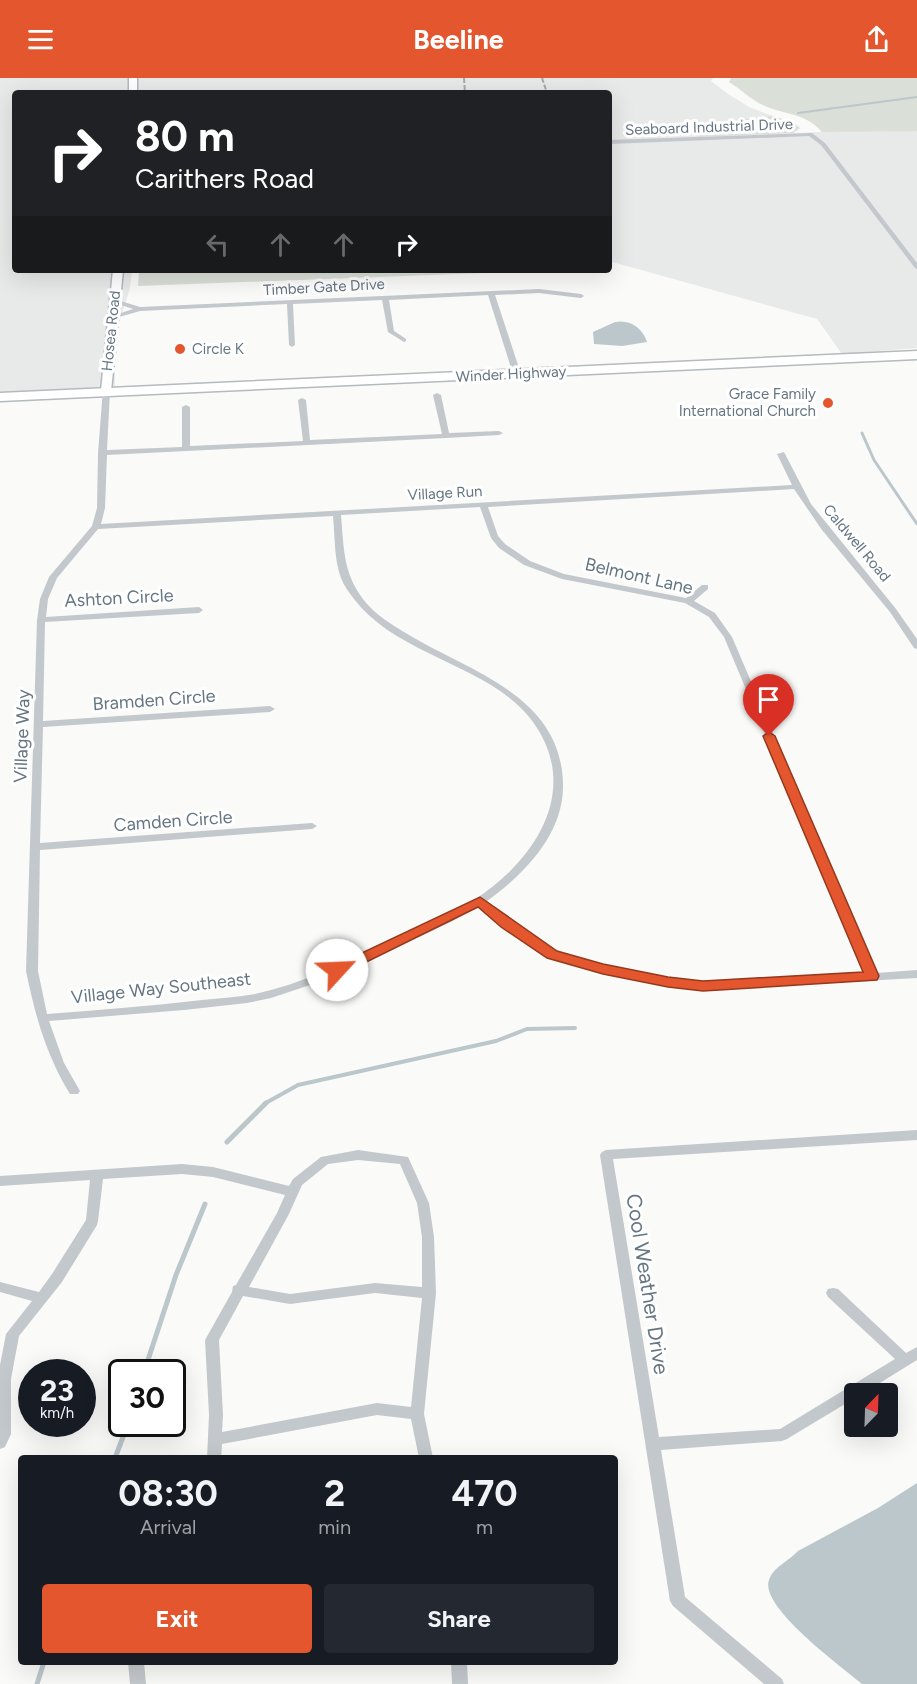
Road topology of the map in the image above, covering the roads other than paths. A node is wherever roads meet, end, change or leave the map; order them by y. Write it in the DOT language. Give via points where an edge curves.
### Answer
graph roads {
  1 [pos="612,142"];
  2 [pos="917,267"];
  3 [pos="118,273"];
  4 [pos="491,293"];
  5 [pos="581,296"];
  6 [pos="385,298"];
  7 [pos="114,301"];
  8 [pos="290,302"];
  9 [pos="140,309"];
  10 [pos="112,317"];
  11 [pos="404,340"];
  12 [pos="292,345"];
  13 [pos="917,355"];
  14 [pos="517,374"];
  15 [pos="106,392"];
  16 [pos="437,395"];
  17 [pos="0,397"];
  18 [pos="302,400"];
  19 [pos="186,407"];
  20 [pos="499,433"];
  21 [pos="446,436"];
  22 [pos="307,443"];
  23 [pos="186,449"];
  24 [pos="102,453"];
  25 [pos="781,454"];
  26 [pos="796,487"];
  27 [pos="483,505"];
  28 [pos="337,513"];
  29 [pos="96,527"];
  30 [pos="705,586"];
  31 [pos="688,601"];
  32 [pos="199,610"];
  33 [pos="41,620"];
  34 [pos="917,646"];
  35 [pos="270,708"];
  36 [pos="39,724"];
  37 [pos="312,826"];
  38 [pos="36,847"];
  39 [pos="480,901"];
  40 [pos="917,974"];
  41 [pos="872,976"];
  42 [pos="42,1018"];
  43 [pos="74,1092"];
  44 [pos="917,1135"];
  45 [pos="97,1175"];
  46 [pos="0,1181"];
  47 [pos="292,1192"];
  48 [pos="0,1287"];
  49 [pos="238,1290"];
  50 [pos="429,1293"];
  51 [pos="833,1293"];
  52 [pos="42,1298"];
  53 [pos="911,1357"];
  54 [pos="2,1405"];
  55 [pos="417,1414"];
  56 [pos="214,1439"];
  57 [pos="0,1443"];
  58 [pos="653,1444"];
  59 [pos="214,1455"];
  60 [pos="425,1455"];
  61 [pos="136,1665"];
  62 [pos="459,1665"];
  63 [pos="138,1684"];
  64 [pos="460,1684"];
  65 [pos="776,1684"];
  1 -- 2 [label="street, Seaboard Industrial Drive" via="810,134 823,144"];
  3 -- 7 [label="street, Hosea Road"];
  4 -- 5 [label="street, Timber Gate Drive" via="539,291"];
  4 -- 6 [label="street, Timber Gate Drive"];
  4 -- 14 [label="street"];
  6 -- 8 [label="street, Timber Gate Drive"];
  6 -- 11 [label="street" via="391,332"];
  7 -- 9 [label="street, Timber Gate Drive"];
  7 -- 10 [label="street, Hosea Road"];
  8 -- 9 [label="street, Timber Gate Drive"];
  8 -- 12 [label="street"];
  9 -- 10 [label="street, Timber Gate Drive"];
  10 -- 15 [label="street, Hosea Road"];
  13 -- 14 [label="main road, Winder Highway"];
  14 -- 15 [label="main road, Winder Highway"];
  15 -- 17 [label="main road, Winder Highway"];
  15 -- 24 [label="street"];
  16 -- 21 [label="street"];
  18 -- 22 [label="street"];
  19 -- 23 [label="street"];
  20 -- 21 [label="street"];
  21 -- 22 [label="street"];
  22 -- 23 [label="street"];
  23 -- 24 [label="street"];
  24 -- 29 [label="street" via="101,508"];
  25 -- 26 [label="street, Caldwell Road"];
  26 -- 27 [label="street, Village Run"];
  26 -- 34 [label="street, Caldwell Road" via="902,620"];
  27 -- 28 [label="street, Village Run"];
  27 -- 31 [label="street, Belmont Lane" via="494,536 527,563 562,576"];
  28 -- 29 [label="street, Village Run"];
  28 -- 39 [label="street" via="348,585 362,603 388,625 514,696 537,719 553,747 560,797 542,841 513,875"];
  29 -- 33 [label="street, Village Way" via="53,578"];
  30 -- 31 [label="street"];
  31 -- 41 [label="street, Belmont Lane" via="712,615 728,637"];
  32 -- 33 [label="street, Ashton Circle"];
  33 -- 36 [label="street, Village Way"];
  35 -- 36 [label="street, Bramden Circle"];
  36 -- 38 [label="street, Village Way"];
  37 -- 38 [label="street, Camden Circle"];
  38 -- 42 [label="street, Village Way" via="32,972"];
  39 -- 41 [label="street" via="552,955 668,982 703,986"];
  39 -- 42 [label="street, Village Way Southeast" via="337,970 253,998 155,1011"];
  40 -- 41 [label="street"];
  42 -- 43 [label="street, Village Way" via="54,1058"];
  44 -- 58 [label="street, Cool Weather Drive" via="606,1155"];
  45 -- 46 [label="street"];
  45 -- 47 [label="street" via="182,1169 213,1172"];
  45 -- 52 [label="street" via="92,1221"];
  47 -- 49 [label="street" via="284,1214"];
  47 -- 50 [label="street" via="297,1182 325,1161 358,1155 404,1160 423,1203"];
  48 -- 52 [label="street"];
  49 -- 50 [label="street" via="290,1299 375,1288"];
  49 -- 56 [label="street" via="212,1340"];
  50 -- 55 [label="street"];
  51 -- 53 [label="street"];
  52 -- 54 [label="street" via="14,1334"];
  53 -- 58 [label="street" via="782,1435"];
  54 -- 57 [label="street" via="4,1434"];
  55 -- 56 [label="street" via="377,1409"];
  55 -- 60 [label="street"];
  56 -- 59 [label="street"];
  58 -- 65 [label="street, Cool Weather Drive" via="678,1602"];
  61 -- 63 [label="street"];
  62 -- 64 [label="street"];
}
